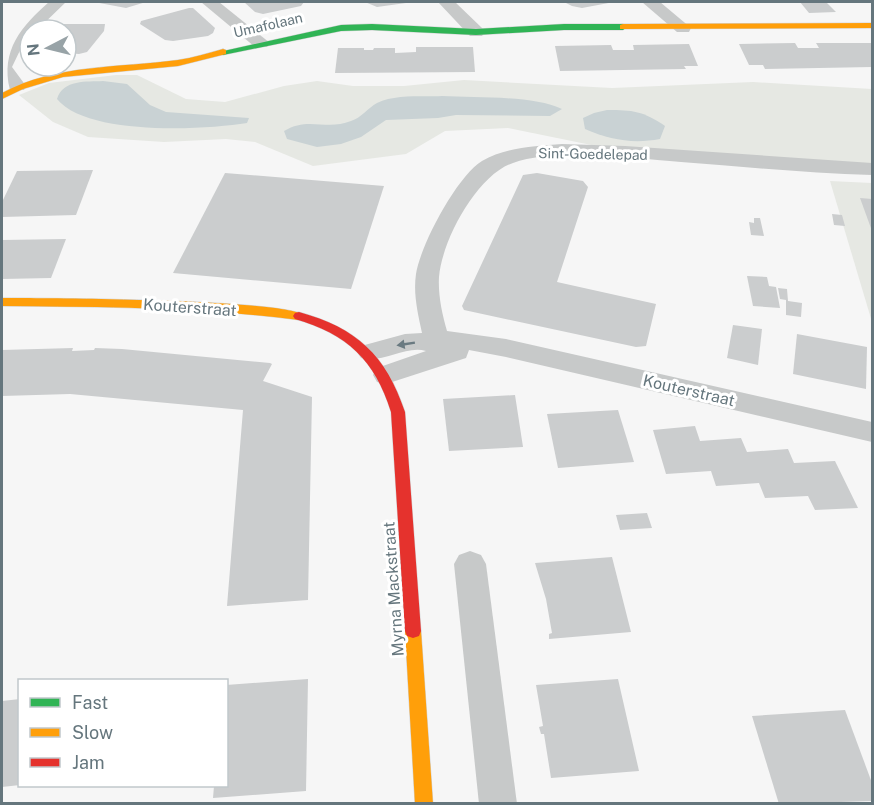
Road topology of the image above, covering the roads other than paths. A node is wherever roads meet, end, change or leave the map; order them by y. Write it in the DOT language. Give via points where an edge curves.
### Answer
graph roads {
  1 [pos="58,2"];
  2 [pos="210,2"];
  3 [pos="446,2"];
  4 [pos="650,2"];
  5 [pos="873,26"];
  6 [pos="683,28"];
  7 [pos="476,32"];
  8 [pos="261,43"];
  9 [pos="17,86"];
  10 [pos="2,96"];
  11 [pos="873,169"];
  12 [pos="2,302"];
  13 [pos="438,348"];
  14 [pos="370,352"];
  15 [pos="386,375"];
  16 [pos="873,432"];
  17 [pos="470,564"];
  18 [pos="424,804"];
  19 [pos="498,804"];
  1 -- 9 [label="street" via="16,40 3,67"];
  2 -- 8 [label="street"];
  3 -- 7 [label="street"];
  4 -- 6 [label="street"];
  5 -- 6 [label="street, Umafolaan"];
  6 -- 7 [label="street, Umafolaan" via="564,27"];
  7 -- 8 [label="street, Umafolaan" via="341,28"];
  8 -- 9 [label="street, Umafolaan" via="181,63 41,78"];
  9 -- 10 [label="street, Umafolaan"];
  11 -- 13 [label="street, Sint-Goedelepad" via="545,151 512,156 489,165 458,201 429,267 428,304"];
  12 -- 14 [label="street, Kouterstraat" via="87,301 272,312 338,329"];
  13 -- 14 [label="street, Kouterstraat, one-way" via="405,343"];
  13 -- 15 [label="street, Kouterstraat"];
  13 -- 16 [label="street, Kouterstraat" via="450,352 506,348"];
  14 -- 15 [label="street, Kouterstraat"];
  15 -- 18 [label="street, Myrna Mackstraat" via="395,393 398,412"];
  17 -- 19 [label="street"];
}
